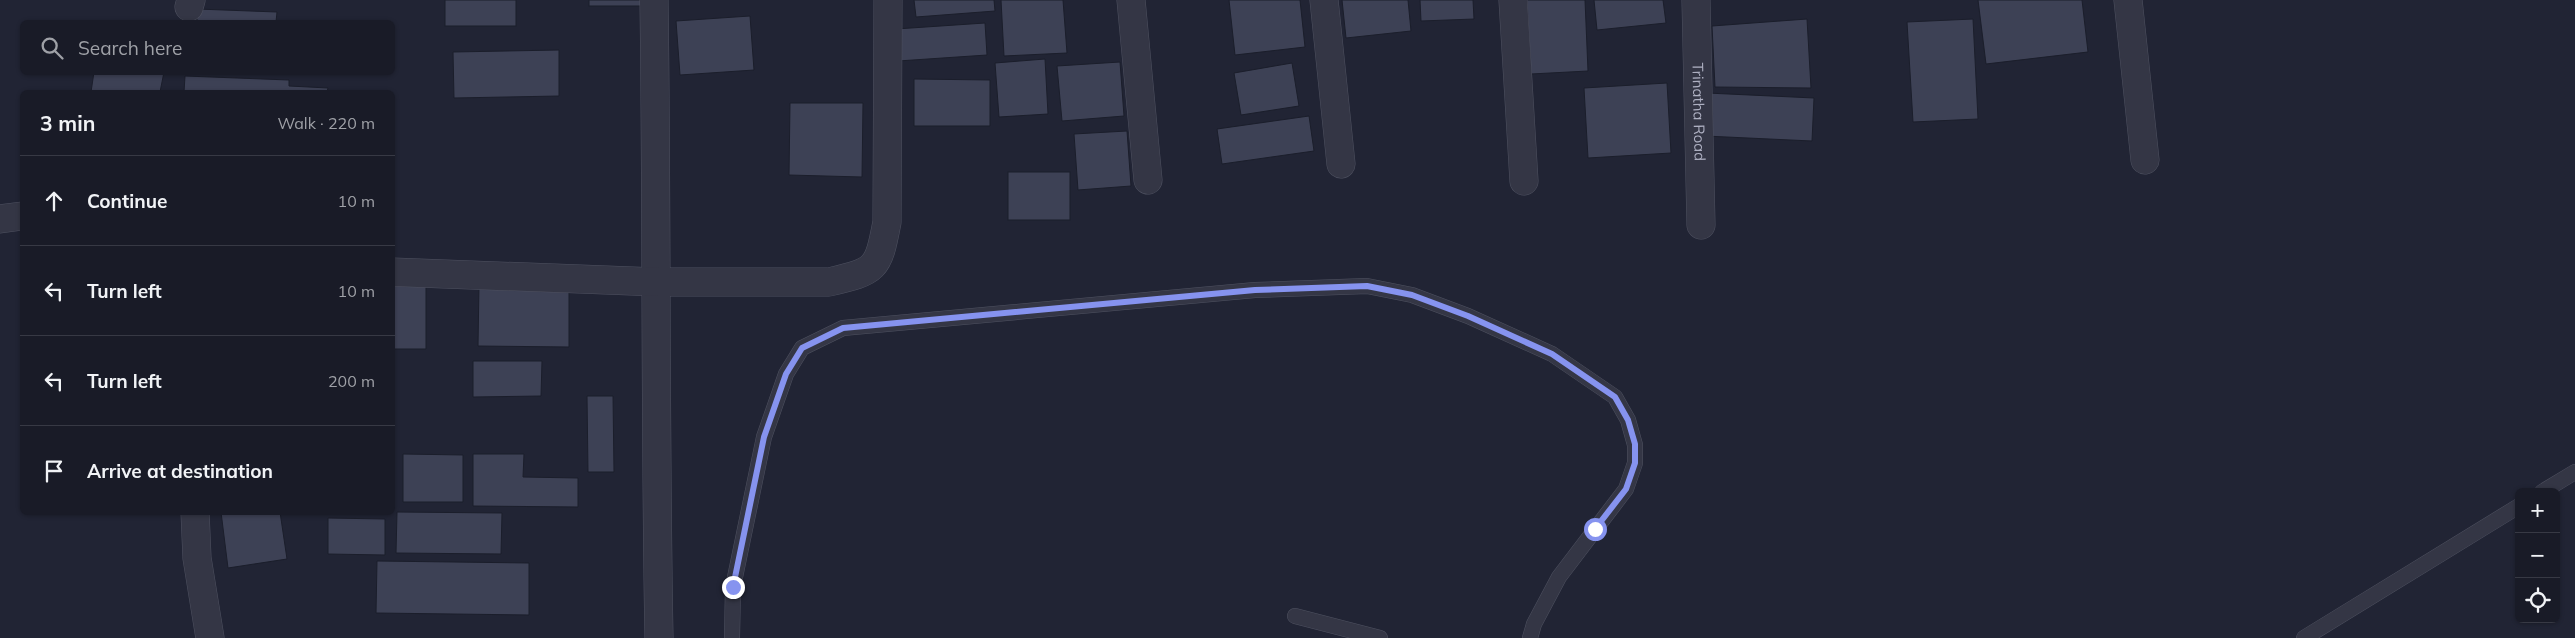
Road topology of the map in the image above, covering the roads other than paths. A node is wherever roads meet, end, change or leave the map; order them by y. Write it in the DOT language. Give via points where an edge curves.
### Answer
graph roads {
  1 [pos="654,0"];
  2 [pos="888,0"];
  3 [pos="1131,0"];
  4 [pos="1324,0"];
  5 [pos="1512,0"];
  6 [pos="1696,0"];
  7 [pos="2128,0"];
  8 [pos="2145,160"];
  9 [pos="1341,164"];
  10 [pos="1148,180"];
  11 [pos="1524,181"];
  12 [pos="20,216"];
  13 [pos="0,218"];
  14 [pos="1701,225"];
  15 [pos="395,272"];
  16 [pos="658,282"];
  17 [pos="2575,472"];
  18 [pos="2549,488"];
  19 [pos="2515,508"];
  20 [pos="195,515"];
  21 [pos="1295,616"];
  22 [pos="210,638"];
  23 [pos="660,638"];
  24 [pos="732,638"];
  25 [pos="1380,638"];
  26 [pos="1530,638"];
  27 [pos="2304,638"];
  1 -- 16 [label="street"];
  2 -- 16 [label="street" via="887,222 882,248 873,268 857,276 829,282"];
  3 -- 10 [label="street"];
  4 -- 9 [label="street"];
  5 -- 11 [label="street"];
  6 -- 14 [label="street, Trinatha Road"];
  7 -- 8 [label="street"];
  12 -- 13 [label="street"];
  15 -- 16 [label="street"];
  16 -- 23 [label="street" via="656,462"];
  17 -- 18 [label="lane"];
  19 -- 27 [label="lane"];
  20 -- 22 [label="street" via="197,558"];
  21 -- 25 [label="lane"];
  24 -- 26 [label="lane" via="733,587 764,437 786,374 802,348 843,328 1255,290 1367,286 1420,298 1552,354 1615,397 1628,420 1635,444 1635,463 1626,489 1559,577"];
}
